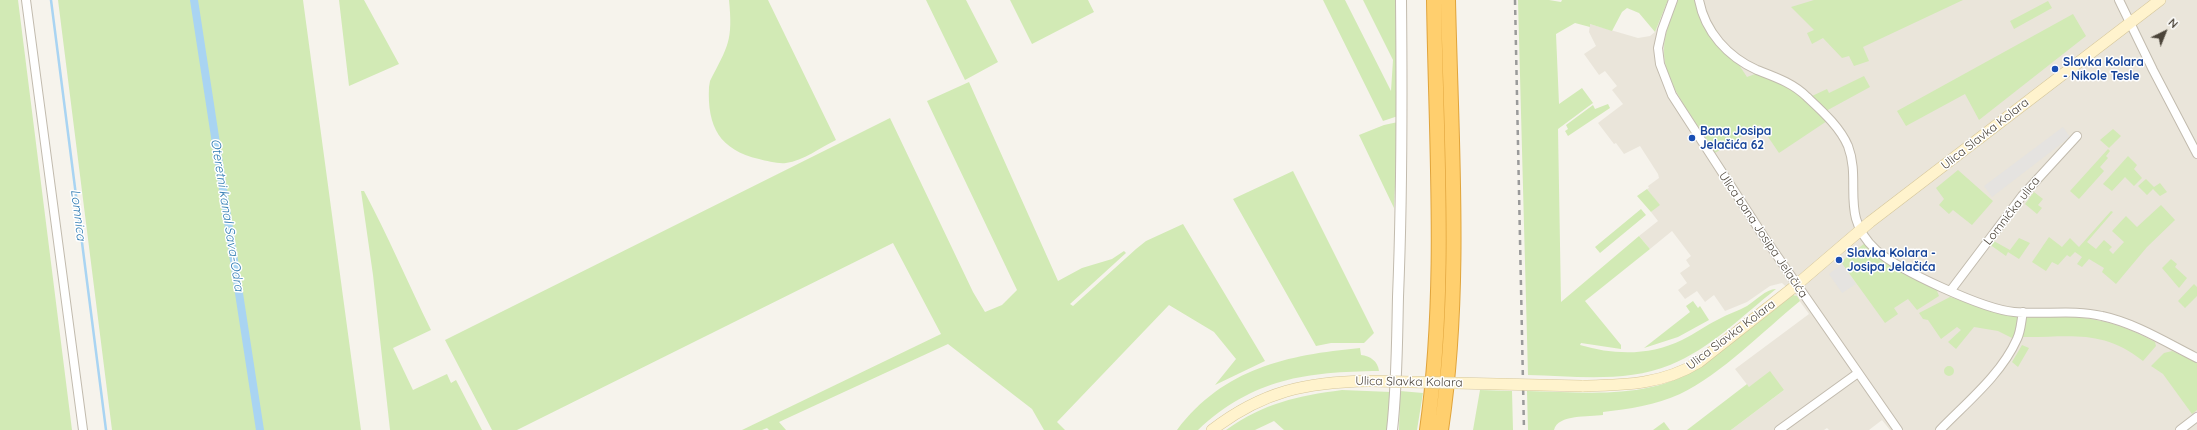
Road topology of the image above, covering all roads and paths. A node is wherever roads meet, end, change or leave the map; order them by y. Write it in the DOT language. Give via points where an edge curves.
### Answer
graph roads {
  1 [pos="26,0"];
  2 [pos="1401,0"];
  3 [pos="1434,0"];
  4 [pos="1448,0"];
  5 [pos="1673,0"];
  6 [pos="1699,0"];
  7 [pos="2119,0"];
  8 [pos="2160,0"];
  9 [pos="2130,23"];
  10 [pos="2077,136"];
  11 [pos="2197,154"];
  12 [pos="1860,230"];
  13 [pos="1796,285"];
  14 [pos="1951,290"];
  15 [pos="2023,312"];
  16 [pos="2197,358"];
  17 [pos="1858,373"];
  18 [pos="2197,417"];
  19 [pos="82,430"];
  20 [pos="1212,430"];
  21 [pos="1392,430"];
  22 [pos="1427,430"];
  23 [pos="1441,430"];
  24 [pos="1779,430"];
  25 [pos="1898,430"];
  26 [pos="1940,430"];
  27 [pos="2180,430"];
  1 -- 19 [label="street"];
  2 -- 21 [label="street" via="1401,218"];
  3 -- 22 [label="highway" via="1438,290 1433,391"];
  4 -- 23 [label="highway" via="1453,291 1447,391"];
  5 -- 13 [label="street, Ulica bana Josipa Jelačića" via="1658,48 1660,64 1672,95"];
  6 -- 12 [label="street" via="1713,34 1730,53 1748,65 1801,91 1840,132 1851,157 1853,208"];
  7 -- 9 [label="street"];
  8 -- 9 [label="main road, Ulica Slavka Kolara"];
  9 -- 11 [label="street"];
  9 -- 12 [label="main road, Ulica Slavka Kolara"];
  10 -- 14 [label="street, Lomnička ulica" via="2022,196"];
  12 -- 13 [label="main road, Ulica Slavka Kolara"];
  12 -- 14 [label="street" via="1884,256"];
  13 -- 17 [label="street, Ulica bana Josipa Jelačića"];
  13 -- 20 [label="main road, Ulica Slavka Kolara, bridge" via="1687,370 1658,381 1582,386 1369,381 1316,383 1278,393 1248,406"];
  14 -- 15 [label="street" via="1997,308"];
  15 -- 16 [label="street" via="2070,312 2107,317"];
  15 -- 26 [label="street" via="2019,334 2007,356 1991,377"];
  17 -- 24 [label="street"];
  17 -- 25 [label="street, Ulica bana Josipa Jelačića"];
  18 -- 27 [label="street"];
}
